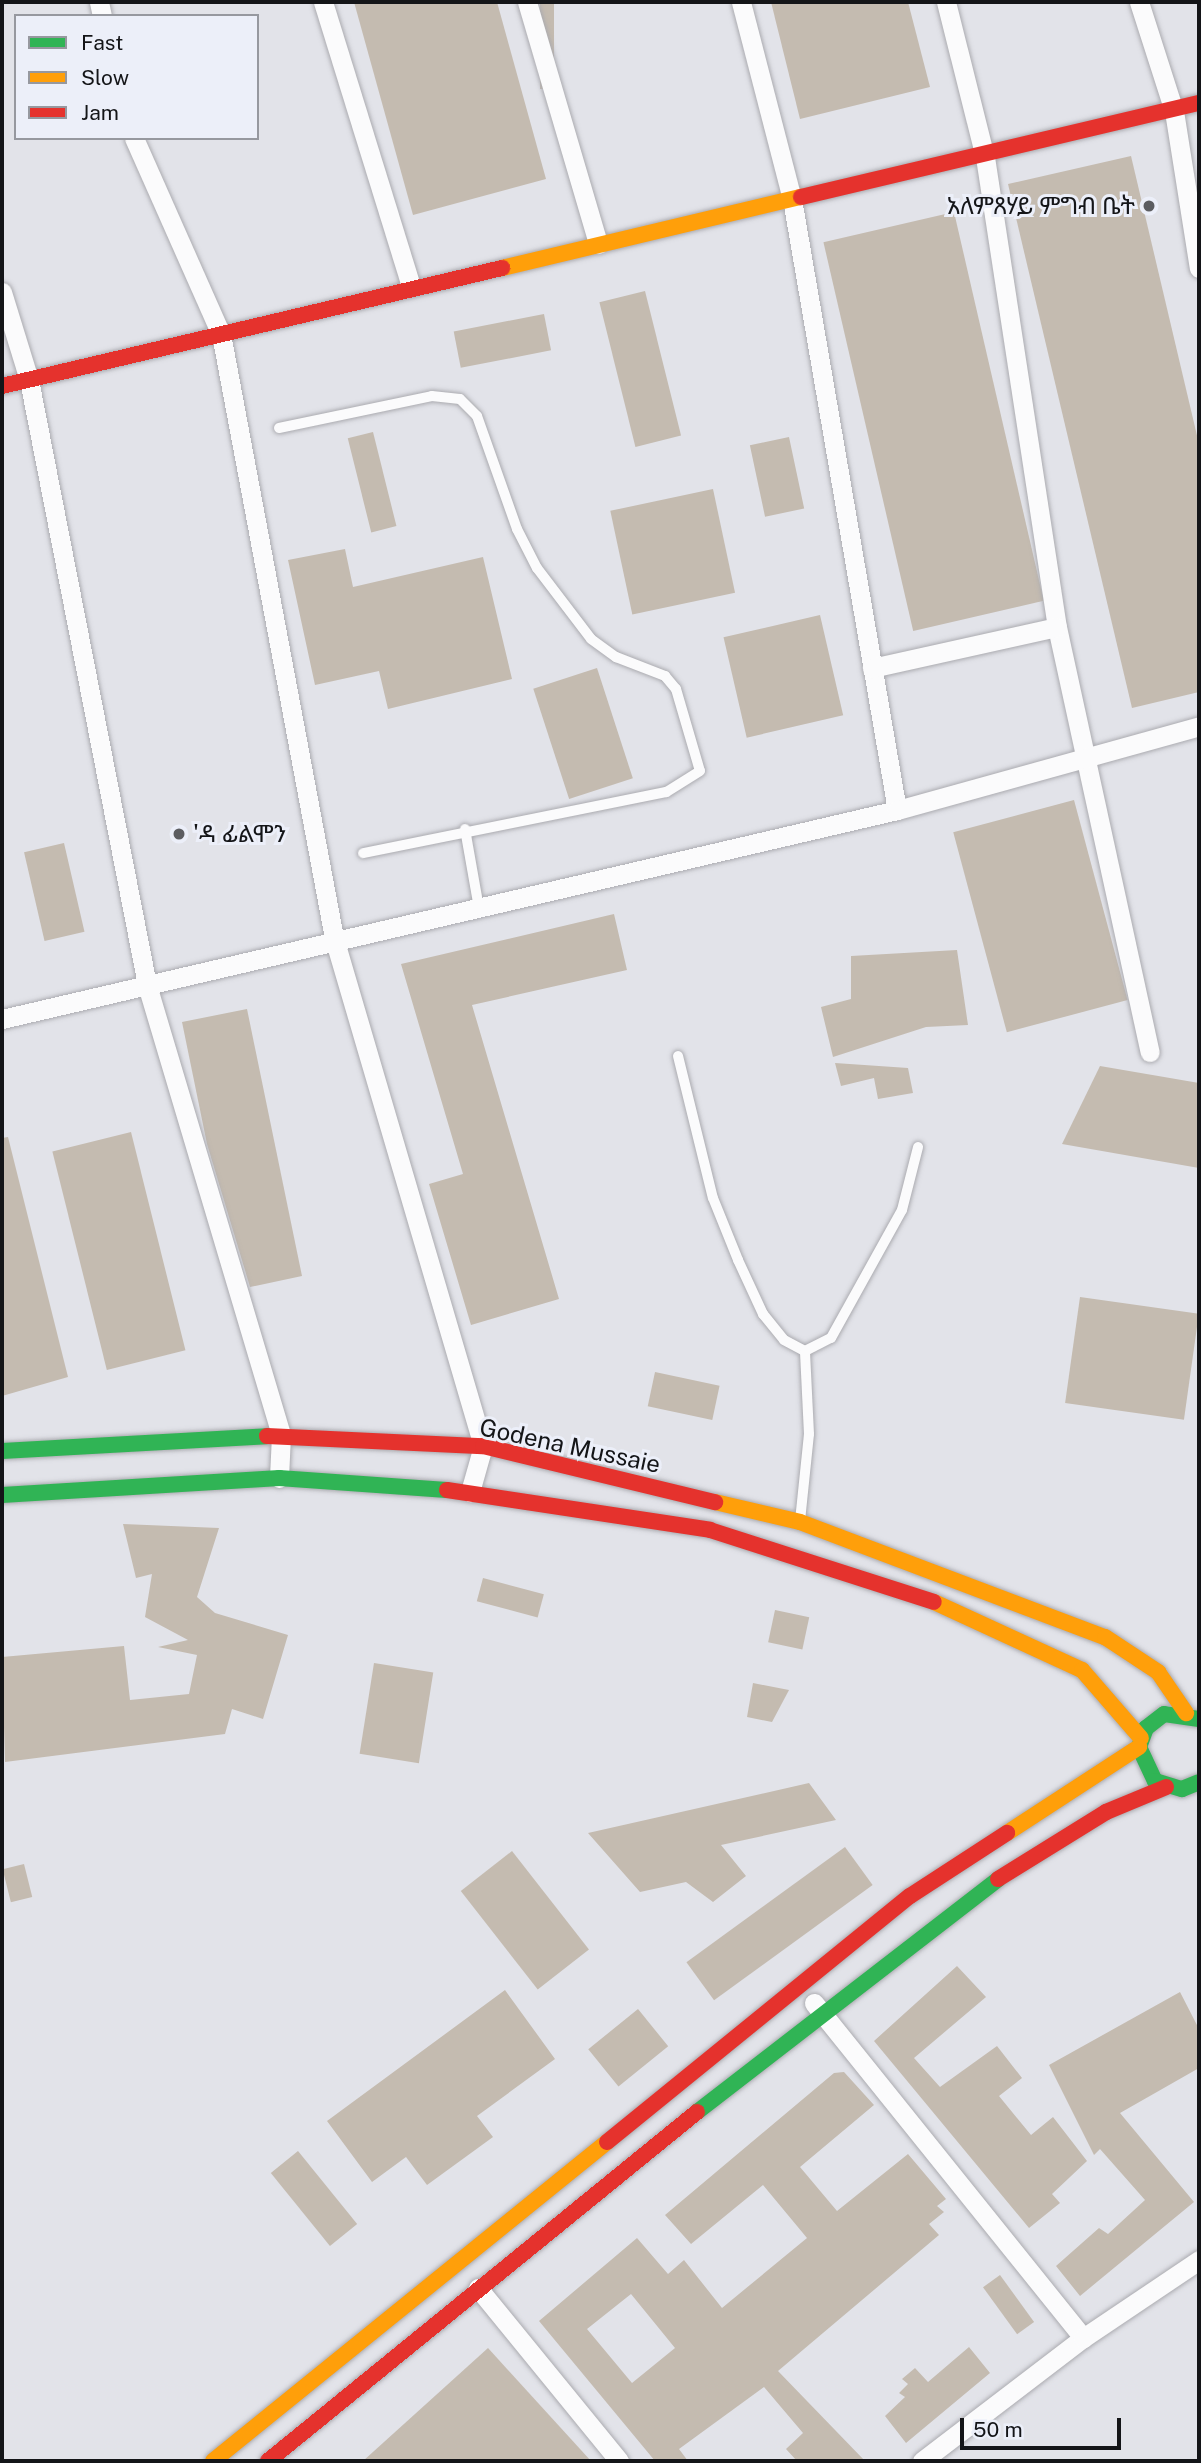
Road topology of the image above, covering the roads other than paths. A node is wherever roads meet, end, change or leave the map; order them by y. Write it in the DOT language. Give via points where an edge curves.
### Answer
graph roads {
  1 [pos="323,2"];
  2 [pos="527,2"];
  3 [pos="741,2"];
  4 [pos="946,2"];
  5 [pos="1139,2"];
  6 [pos="1199,103"];
  7 [pos="1174,111"];
  8 [pos="135,140"];
  9 [pos="985,157"];
  10 [pos="792,200"];
  11 [pos="598,244"];
  12 [pos="1199,268"];
  13 [pos="411,287"];
  14 [pos="2,292"];
  15 [pos="221,334"];
  16 [pos="29,380"];
  17 [pos="2,386"];
  18 [pos="279,428"];
  19 [pos="1057,627"];
  20 [pos="872,668"];
  21 [pos="1199,726"];
  22 [pos="1087,757"];
  23 [pos="897,810"];
  24 [pos="465,829"];
  25 [pos="363,853"];
  26 [pos="479,909"];
  27 [pos="334,938"];
  28 [pos="147,985"];
  29 [pos="2,1019"];
  30 [pos="1150,1052"];
  31 [pos="678,1056"];
  32 [pos="918,1147"];
  33 [pos="806,1351"];
  34 [pos="281,1435"];
  35 [pos="483,1446"];
  36 [pos="2,1451"];
  37 [pos="279,1478"];
  38 [pos="470,1492"];
  39 [pos="2,1495"];
  40 [pos="800,1522"];
  41 [pos="918,1565"];
  42 [pos="907,1591"];
  43 [pos="1196,1717"];
  44 [pos="1140,1743"];
  45 [pos="1199,1783"];
  46 [pos="1166,1787"];
  47 [pos="946,1868"];
  48 [pos="970,1896"];
  49 [pos="802,1986"];
  50 [pos="820,2011"];
  51 [pos="719,2052"];
  52 [pos="738,2077"];
  53 [pos="564,2177"];
  54 [pos="584,2201"];
  55 [pos="1199,2260"];
  56 [pos="478,2288"];
  57 [pos="1083,2338"];
  58 [pos="213,2461"];
  59 [pos="268,2461"];
  60 [pos="619,2461"];
  61 [pos="922,2461"];
  1 -- 13 [label="street"];
  2 -- 11 [label="street"];
  3 -- 10 [label="street"];
  4 -- 9 [label="street"];
  5 -- 7 [label="street"];
  6 -- 7 [label="street"];
  7 -- 9 [label="street"];
  7 -- 12 [label="street"];
  8 -- 15 [label="street"];
  9 -- 10 [label="street"];
  9 -- 19 [label="street"];
  10 -- 11 [label="street"];
  10 -- 20 [label="street"];
  11 -- 13 [label="street"];
  13 -- 15 [label="street"];
  14 -- 16 [label="street"];
  15 -- 16 [label="street"];
  15 -- 27 [label="street"];
  16 -- 17 [label="street"];
  16 -- 28 [label="street"];
  18 -- 24 [label="lane" via="432,396 460,400 477,416 517,529 553,590 591,639 616,657 666,676 687,710 700,771 684,785"];
  19 -- 20 [label="street"];
  19 -- 22 [label="street"];
  20 -- 23 [label="street"];
  21 -- 22 [label="street"];
  22 -- 23 [label="street"];
  22 -- 30 [label="street"];
  23 -- 26 [label="street"];
  24 -- 25 [label="lane"];
  24 -- 26 [label="lane"];
  26 -- 27 [label="street"];
  27 -- 28 [label="street"];
  27 -- 35 [label="street"];
  28 -- 29 [label="street"];
  28 -- 34 [label="street"];
  31 -- 33 [label="lane" via="713,1198 738,1260 763,1314 784,1340"];
  32 -- 33 [label="lane" via="902,1210 831,1338"];
  33 -- 40 [label="lane" via="809,1434"];
  34 -- 35 [label="street, Godena Mussaie"];
  34 -- 36 [label="street, Godena Mussaie"];
  34 -- 37 [label="street"];
  35 -- 38 [label="street"];
  35 -- 40 [label="street, Godena Mussaie"];
  37 -- 38 [label="street"];
  37 -- 39 [label="street"];
  38 -- 42 [label="street" via="710,1530"];
  40 -- 41 [label="street, Godena Mussaie"];
  41 -- 42 [label="street"];
  41 -- 43 [label="street, Godena Mussaie" via="1105,1637 1158,1672"];
  42 -- 44 [label="street" via="1082,1670"];
  43 -- 44 [label="street" via="1164,1714"];
  44 -- 46 [label="street" via="1146,1772"];
  44 -- 47 [label="street"];
  45 -- 46 [label="street"];
  46 -- 48 [label="street" via="1106,1812"];
  47 -- 48 [label="street"];
  47 -- 49 [label="street"];
  48 -- 50 [label="street"];
  49 -- 50 [label="street"];
  49 -- 51 [label="street"];
  50 -- 52 [label="street"];
  50 -- 57 [label="street"];
  51 -- 52 [label="street"];
  51 -- 53 [label="street"];
  52 -- 54 [label="street"];
  53 -- 54 [label="street"];
  53 -- 58 [label="street"];
  54 -- 56 [label="street"];
  55 -- 57 [label="street"];
  56 -- 59 [label="street"];
  56 -- 60 [label="street"];
  57 -- 61 [label="street"];
}
